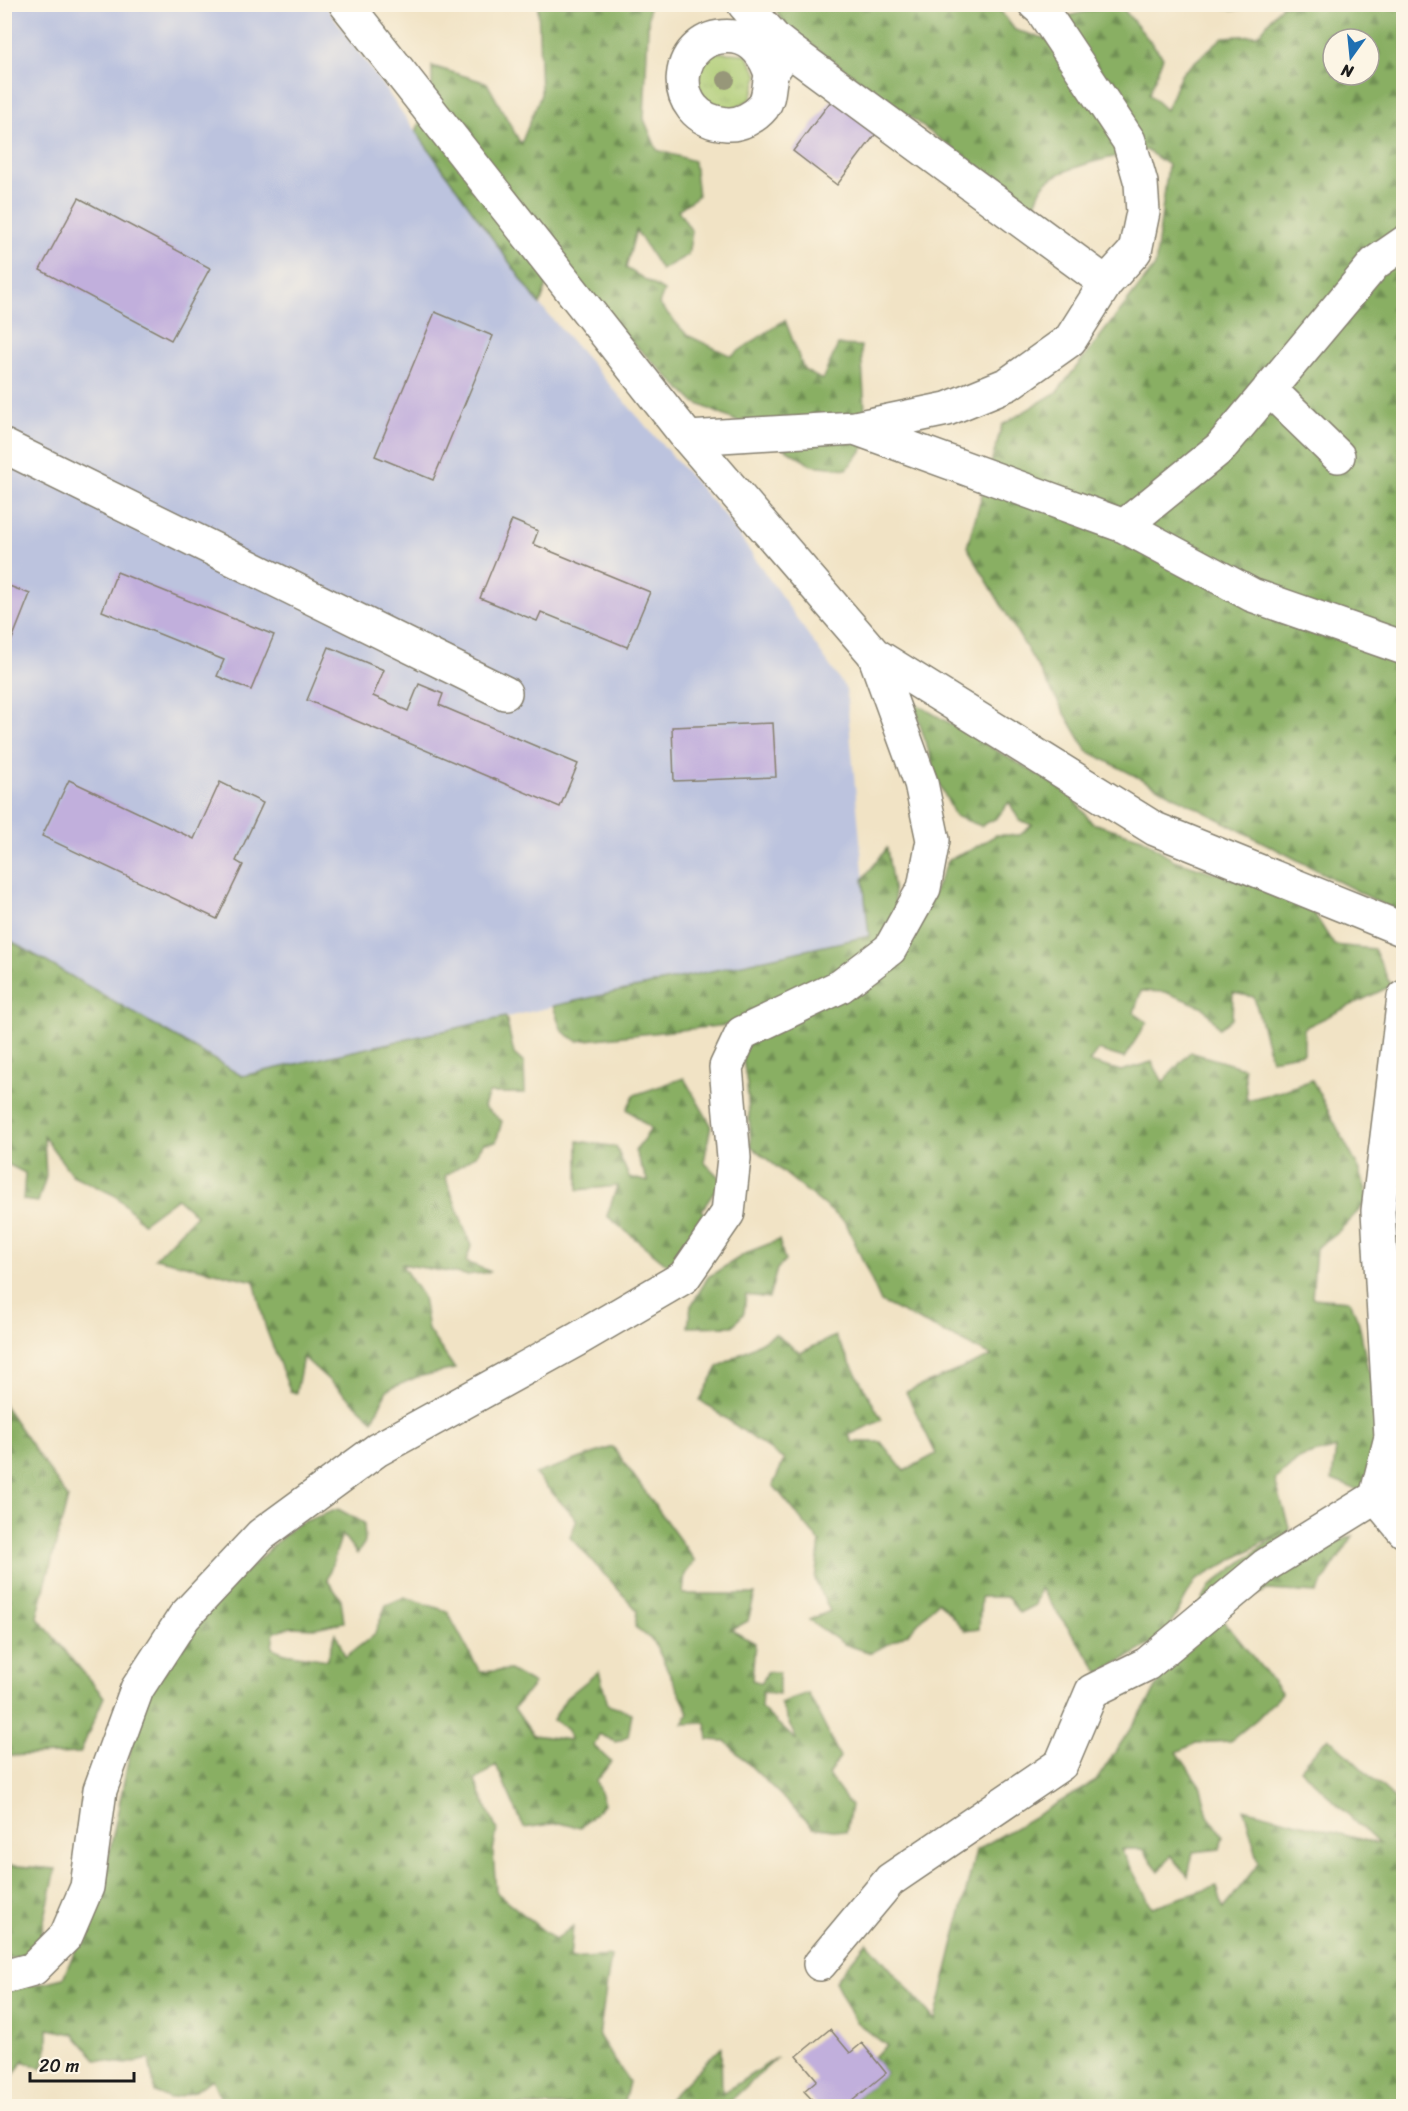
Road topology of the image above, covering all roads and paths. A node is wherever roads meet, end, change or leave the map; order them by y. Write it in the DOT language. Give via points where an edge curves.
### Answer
graph roads {
  1 [pos="346,4"];
  2 [pos="744,4"];
  3 [pos="1041,6"];
  4 [pos="1404,243"];
  5 [pos="1106,283"];
  6 [pos="1269,389"];
  7 [pos="855,428"];
  8 [pos="688,438"];
  9 [pos="4,446"];
  10 [pos="1338,456"];
  11 [pos="1124,526"];
  12 [pos="1404,648"];
  13 [pos="874,654"];
  14 [pos="505,693"];
  15 [pos="1404,930"];
  16 [pos="1404,997"];
  17 [pos="1378,1212"];
  18 [pos="1404,1265"];
  19 [pos="1376,1497"];
  20 [pos="1404,1531"];
  21 [pos="820,1964"];
  22 [pos="4,1977"];
  1 -- 8 [label="lane"];
  2 -- 5 [label="lane" via="775,39 780,62"];
  3 -- 5 [label="lane" via="1129,141 1141,183 1143,212 1134,251"];
  4 -- 6 [label="lane" via="1375,263"];
  5 -- 7 [label="lane" via="1070,340 1008,384 947,409"];
  6 -- 10 [label="lane"];
  6 -- 11 [label="lane" via="1220,448"];
  7 -- 8 [label="lane"];
  7 -- 11 [label="lane"];
  8 -- 13 [label="lane"];
  9 -- 14 [label="lane"];
  11 -- 12 [label="lane" via="1252,595"];
  13 -- 15 [label="lane" via="1155,829"];
  13 -- 22 [label="lane" via="921,783 933,840 924,888 890,949 841,986 742,1033 726,1067 734,1158 728,1213 684,1277 377,1450 261,1535 184,1617 137,1689 100,1790 87,1887 66,1936 33,1969"];
  16 -- 17 [label="lane"];
  17 -- 18 [label="lane"];
  17 -- 19 [label="lane" via="1391,1437"];
  19 -- 20 [label="lane"];
  19 -- 21 [label="lane" via="1266,1565 1147,1664 1092,1691 1061,1764 890,1880"];
}
